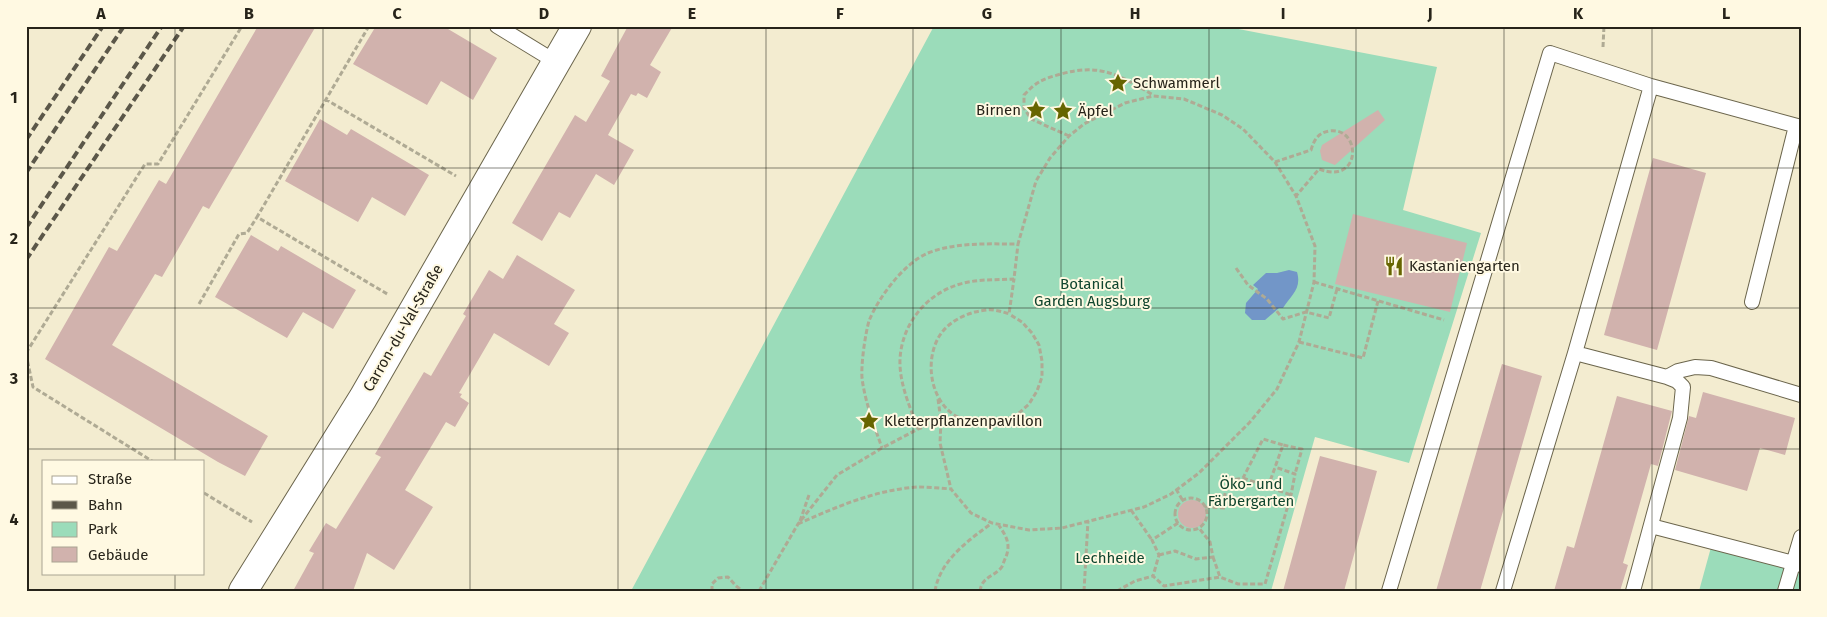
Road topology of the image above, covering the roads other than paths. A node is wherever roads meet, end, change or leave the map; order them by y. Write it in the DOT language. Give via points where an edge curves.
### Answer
graph roads {
  1 [pos="497,26"];
  2 [pos="577,26"];
  3 [pos="556,62"];
  4 [pos="1651,86"];
  5 [pos="1798,126"];
  6 [pos="1752,302"];
  7 [pos="1575,352"];
  8 [pos="1667,377"];
  9 [pos="1801,395"];
  10 [pos="1651,526"];
  11 [pos="1801,537"];
  12 [pos="1797,564"];
  13 [pos="243,591"];
  14 [pos="1389,591"];
  15 [pos="1503,591"];
  16 [pos="1633,591"];
  17 [pos="1785,591"];
  1 -- 3 [label="lane"];
  2 -- 3 [label="street, Carron-du-Val-Straße"];
  3 -- 13 [label="street, Carron-du-Val-Straße" via="363,398"];
  4 -- 5 [label="lane"];
  4 -- 7 [label="lane"];
  4 -- 14 [label="lane" via="1550,54"];
  5 -- 6 [label="lane"];
  7 -- 8 [label="lane"];
  7 -- 15 [label="lane"];
  8 -- 9 [label="lane" via="1695,367 1711,368"];
  8 -- 10 [label="lane" via="1683,387 1683,397"];
  10 -- 12 [label="lane"];
  10 -- 16 [label="lane"];
  11 -- 12 [label="lane"];
  12 -- 17 [label="lane"];
}
